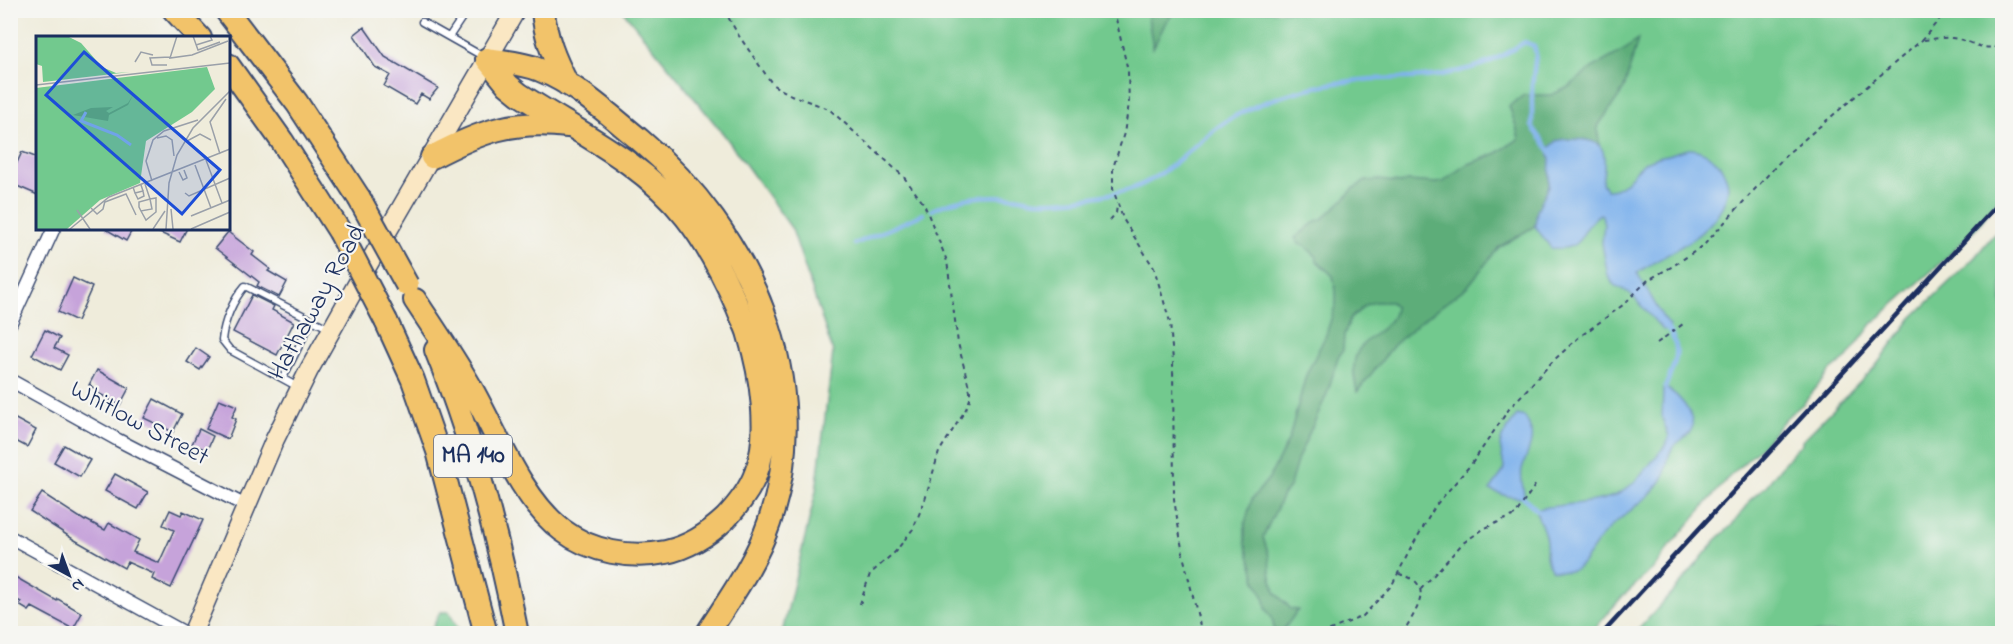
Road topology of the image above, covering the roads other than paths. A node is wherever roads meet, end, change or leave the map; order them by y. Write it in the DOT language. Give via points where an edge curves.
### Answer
graph roads {
  1 [pos="174,10"];
  2 [pos="185,10"];
  3 [pos="226,10"];
  4 [pos="236,10"];
  5 [pos="467,10"];
  6 [pos="516,10"];
  7 [pos="543,10"];
  8 [pos="422,22"];
  9 [pos="198,36"];
  10 [pos="204,36"];
  11 [pos="449,37"];
  12 [pos="487,59"];
  13 [pos="230,68"];
  14 [pos="274,71"];
  15 [pos="567,84"];
  16 [pos="572,127"];
  17 [pos="432,157"];
  18 [pos="53,230"];
  19 [pos="411,293"];
  20 [pos="312,320"];
  21 [pos="10,324"];
  22 [pos="331,329"];
  23 [pos="283,378"];
  24 [pos="10,380"];
  25 [pos="300,387"];
  26 [pos="246,506"];
  27 [pos="10,537"];
  28 [pos="189,633"];
  29 [pos="486,633"];
  30 [pos="517,633"];
  31 [pos="706,633"];
  1 -- 9 [label="highway"];
  2 -- 10 [label="highway"];
  3 -- 14 [label="highway, MA 140"];
  4 -- 14 [label="highway"];
  5 -- 11 [label="lane"];
  6 -- 12 [label="main road, Hathaway Road"];
  7 -- 15 [label="highway" via="546,37"];
  8 -- 11 [label="lane"];
  11 -- 12 [label="lane"];
  12 -- 15 [label="highway" via="539,69"];
  12 -- 16 [label="highway" via="513,89"];
  12 -- 17 [label="main road, Hathaway Road"];
  13 -- 29 [label="highway, MA 140, bridge" via="340,232 413,380 435,441"];
  14 -- 19 [label="highway, MA 140, bridge" via="359,198"];
  15 -- 31 [label="highway" via="658,155 701,201 760,299 774,343 783,386 785,429 775,502 752,563"];
  16 -- 17 [label="highway" via="538,123 499,128"];
  16 -- 19 [label="highway" via="606,146 670,198 714,259 749,334 762,398 763,432 756,472 734,509 688,544 655,554 622,554 601,549 562,530 521,482 471,387"];
  17 -- 22 [label="main road, Hathaway Road"];
  18 -- 21 [label="street"];
  19 -- 30 [label="highway, MA 140" via="448,378 475,460"];
  20 -- 22 [label="lane"];
  20 -- 23 [label="lane"];
  20 -- 23 [label="lane" via="245,286 238,295 222,340 230,350"];
  22 -- 25 [label="main road, Hathaway Road"];
  23 -- 25 [label="lane"];
  24 -- 26 [label="street, Whitlow Street"];
  25 -- 26 [label="main road, Hathaway Road"];
  26 -- 28 [label="main road, Hathaway Road"];
  27 -- 28 [label="street"];
}
